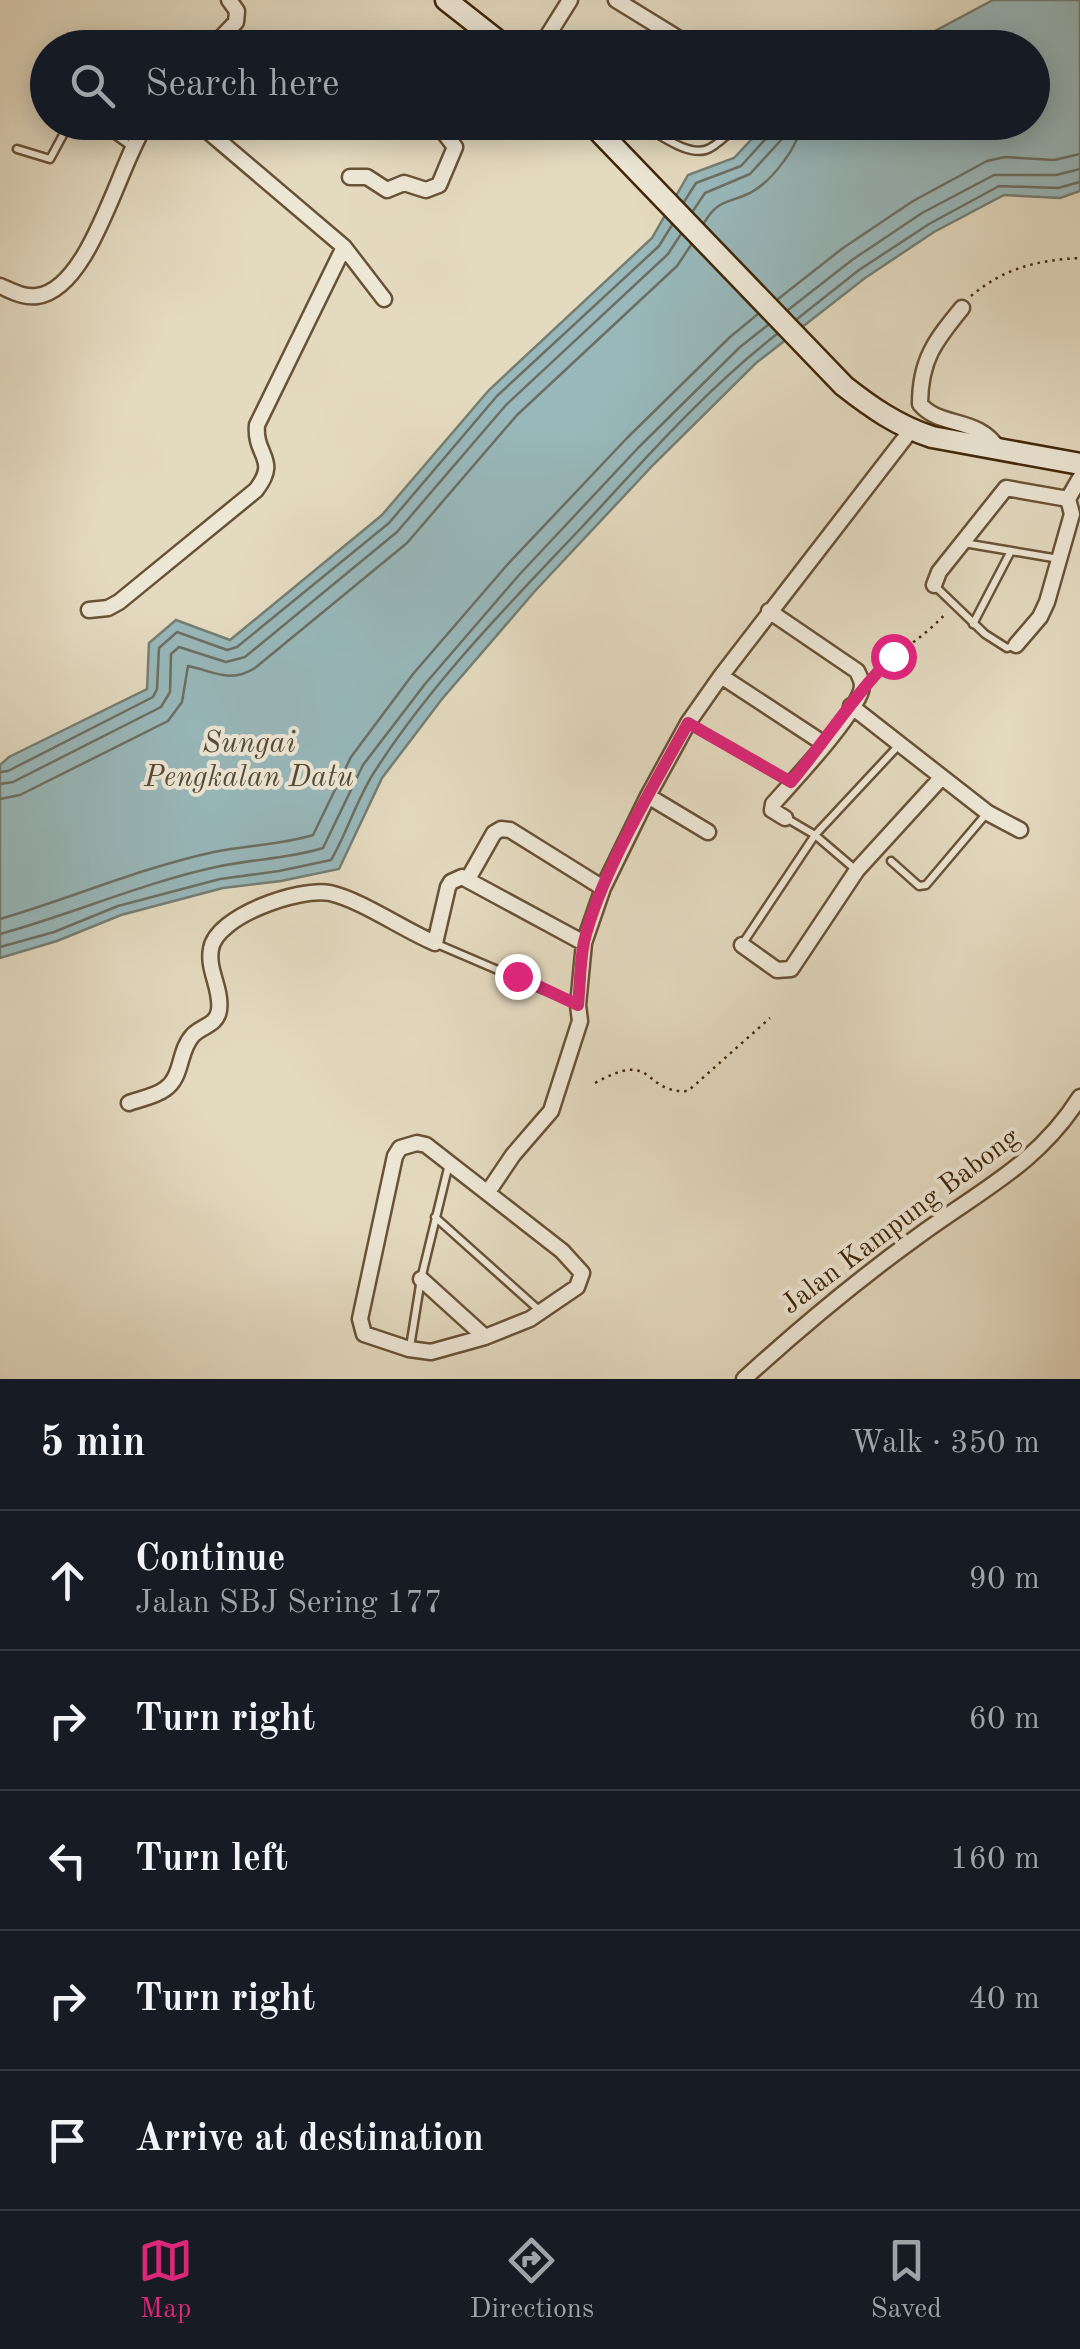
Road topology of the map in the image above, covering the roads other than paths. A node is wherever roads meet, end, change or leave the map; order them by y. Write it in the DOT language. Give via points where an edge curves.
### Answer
graph roads {
  1 [pos="229,0"];
  2 [pos="446,0"];
  3 [pos="570,0"];
  4 [pos="616,0"];
  5 [pos="228,30"];
  6 [pos="475,30"];
  7 [pos="551,30"];
  8 [pos="665,30"];
  9 [pos="60,140"];
  10 [pos="122,140"];
  11 [pos="136,140"];
  12 [pos="218,140"];
  13 [pos="450,140"];
  14 [pos="608,140"];
  15 [pos="671,140"];
  16 [pos="718,140"];
  17 [pos="132,147"];
  18 [pos="18,149"];
  19 [pos="350,177"];
  20 [pos="344,247"];
  21 [pos="0,286"];
  22 [pos="384,299"];
  23 [pos="962,308"];
  24 [pos="911,430"];
  25 [pos="1000,451"];
  26 [pos="1080,464"];
  27 [pos="1080,478"];
  28 [pos="1068,499"];
  29 [pos="963,543"];
  30 [pos="1012,551"];
  31 [pos="1059,560"];
  32 [pos="934,585"];
  33 [pos="90,610"];
  34 [pos="768,611"];
  35 [pos="973,624"];
  36 [pos="1016,644"];
  37 [pos="721,676"];
  38 [pos="852,706"];
  39 [pos="688,723"];
  40 [pos="823,743"];
  41 [pos="900,744"];
  42 [pos="942,777"];
  43 [pos="791,782"];
  44 [pos="648,796"];
  45 [pos="988,813"];
  46 [pos="785,818"];
  47 [pos="1020,830"];
  48 [pos="708,832"];
  49 [pos="815,835"];
  50 [pos="891,860"];
  51 [pos="857,870"];
  52 [pos="468,878"];
  53 [pos="604,888"];
  54 [pos="435,942"];
  55 [pos="584,943"];
  56 [pos="742,944"];
  57 [pos="578,1005"];
  58 [pos="1080,1098"];
  59 [pos="129,1103"];
  60 [pos="449,1162"];
  61 [pos="488,1192"];
  62 [pos="436,1217"];
  63 [pos="421,1279"];
  64 [pos="542,1312"];
  65 [pos="485,1337"];
  66 [pos="409,1349"];
  67 [pos="744,1379"];
  1 -- 5 [label="street" via="236,22"];
  2 -- 6 [label="main road"];
  3 -- 7 [label="street"];
  4 -- 8 [label="street"];
  9 -- 18 [label="lane" via="50,159"];
  10 -- 17 [label="lane"];
  11 -- 17 [label="street"];
  12 -- 20 [label="street"];
  13 -- 19 [label="street" via="455,147 439,185 426,190 404,183 387,190"];
  14 -- 24 [label="main road" via="844,386"];
  15 -- 16 [label="lane" via="704,151"];
  17 -- 21 [label="street" via="107,214 58,287 42,296"];
  20 -- 22 [label="street"];
  20 -- 33 [label="street" via="257,425 257,442 268,460 264,481 119,602"];
  23 -- 25 [label="street" via="925,362 920,404 991,436"];
  24 -- 25 [label="main road"];
  24 -- 34 [label="street"];
  25 -- 26 [label="main road"];
  27 -- 28 [label="street"];
  28 -- 29 [label="street" via="1006,488"];
  28 -- 31 [label="street" via="1072,514"];
  29 -- 30 [label="lane"];
  29 -- 32 [label="street"];
  30 -- 31 [label="lane"];
  30 -- 35 [label="lane"];
  31 -- 36 [label="street" via="1040,618"];
  32 -- 35 [label="lane"];
  34 -- 37 [label="street"];
  34 -- 38 [label="street" via="856,671 862,688"];
  35 -- 36 [label="lane" via="996,643"];
  37 -- 39 [label="street"];
  37 -- 40 [label="street"];
  38 -- 40 [label="street"];
  38 -- 41 [label="street"];
  39 -- 43 [label="lane"];
  39 -- 44 [label="street"];
  40 -- 43 [label="street"];
  41 -- 42 [label="street"];
  41 -- 49 [label="lane"];
  42 -- 45 [label="street"];
  42 -- 51 [label="street"];
  43 -- 46 [label="street" via="771,807"];
  44 -- 48 [label="street"];
  44 -- 53 [label="street"];
  45 -- 47 [label="street"];
  45 -- 50 [label="lane" via="926,884 919,886"];
  46 -- 49 [label="lane"];
  49 -- 51 [label="lane"];
  49 -- 56 [label="lane"];
  51 -- 56 [label="street" via="791,968 777,970"];
  52 -- 53 [label="street" via="500,829"];
  52 -- 54 [label="street" via="451,882"];
  52 -- 55 [label="street"];
  53 -- 55 [label="street"];
  54 -- 57 [label="lane"];
  54 -- 59 [label="street" via="323,892 287,896 232,922 214,938 210,952 219,1012 214,1022 193,1035 166,1089"];
  55 -- 57 [label="street"];
  57 -- 61 [label="street" via="580,1021 551,1111"];
  58 -- 67 [label="street, Jalan Kampung Babong" via="1025,1163 832,1300"];
  60 -- 61 [label="street"];
  60 -- 62 [label="lane"];
  60 -- 66 [label="street" via="423,1144 400,1148 394,1156 360,1326 369,1336"];
  61 -- 64 [label="street" via="582,1272 577,1288"];
  62 -- 63 [label="lane"];
  62 -- 64 [label="lane"];
  63 -- 65 [label="street"];
  63 -- 66 [label="lane"];
  64 -- 65 [label="street"];
  65 -- 66 [label="street" via="429,1352"];
}
